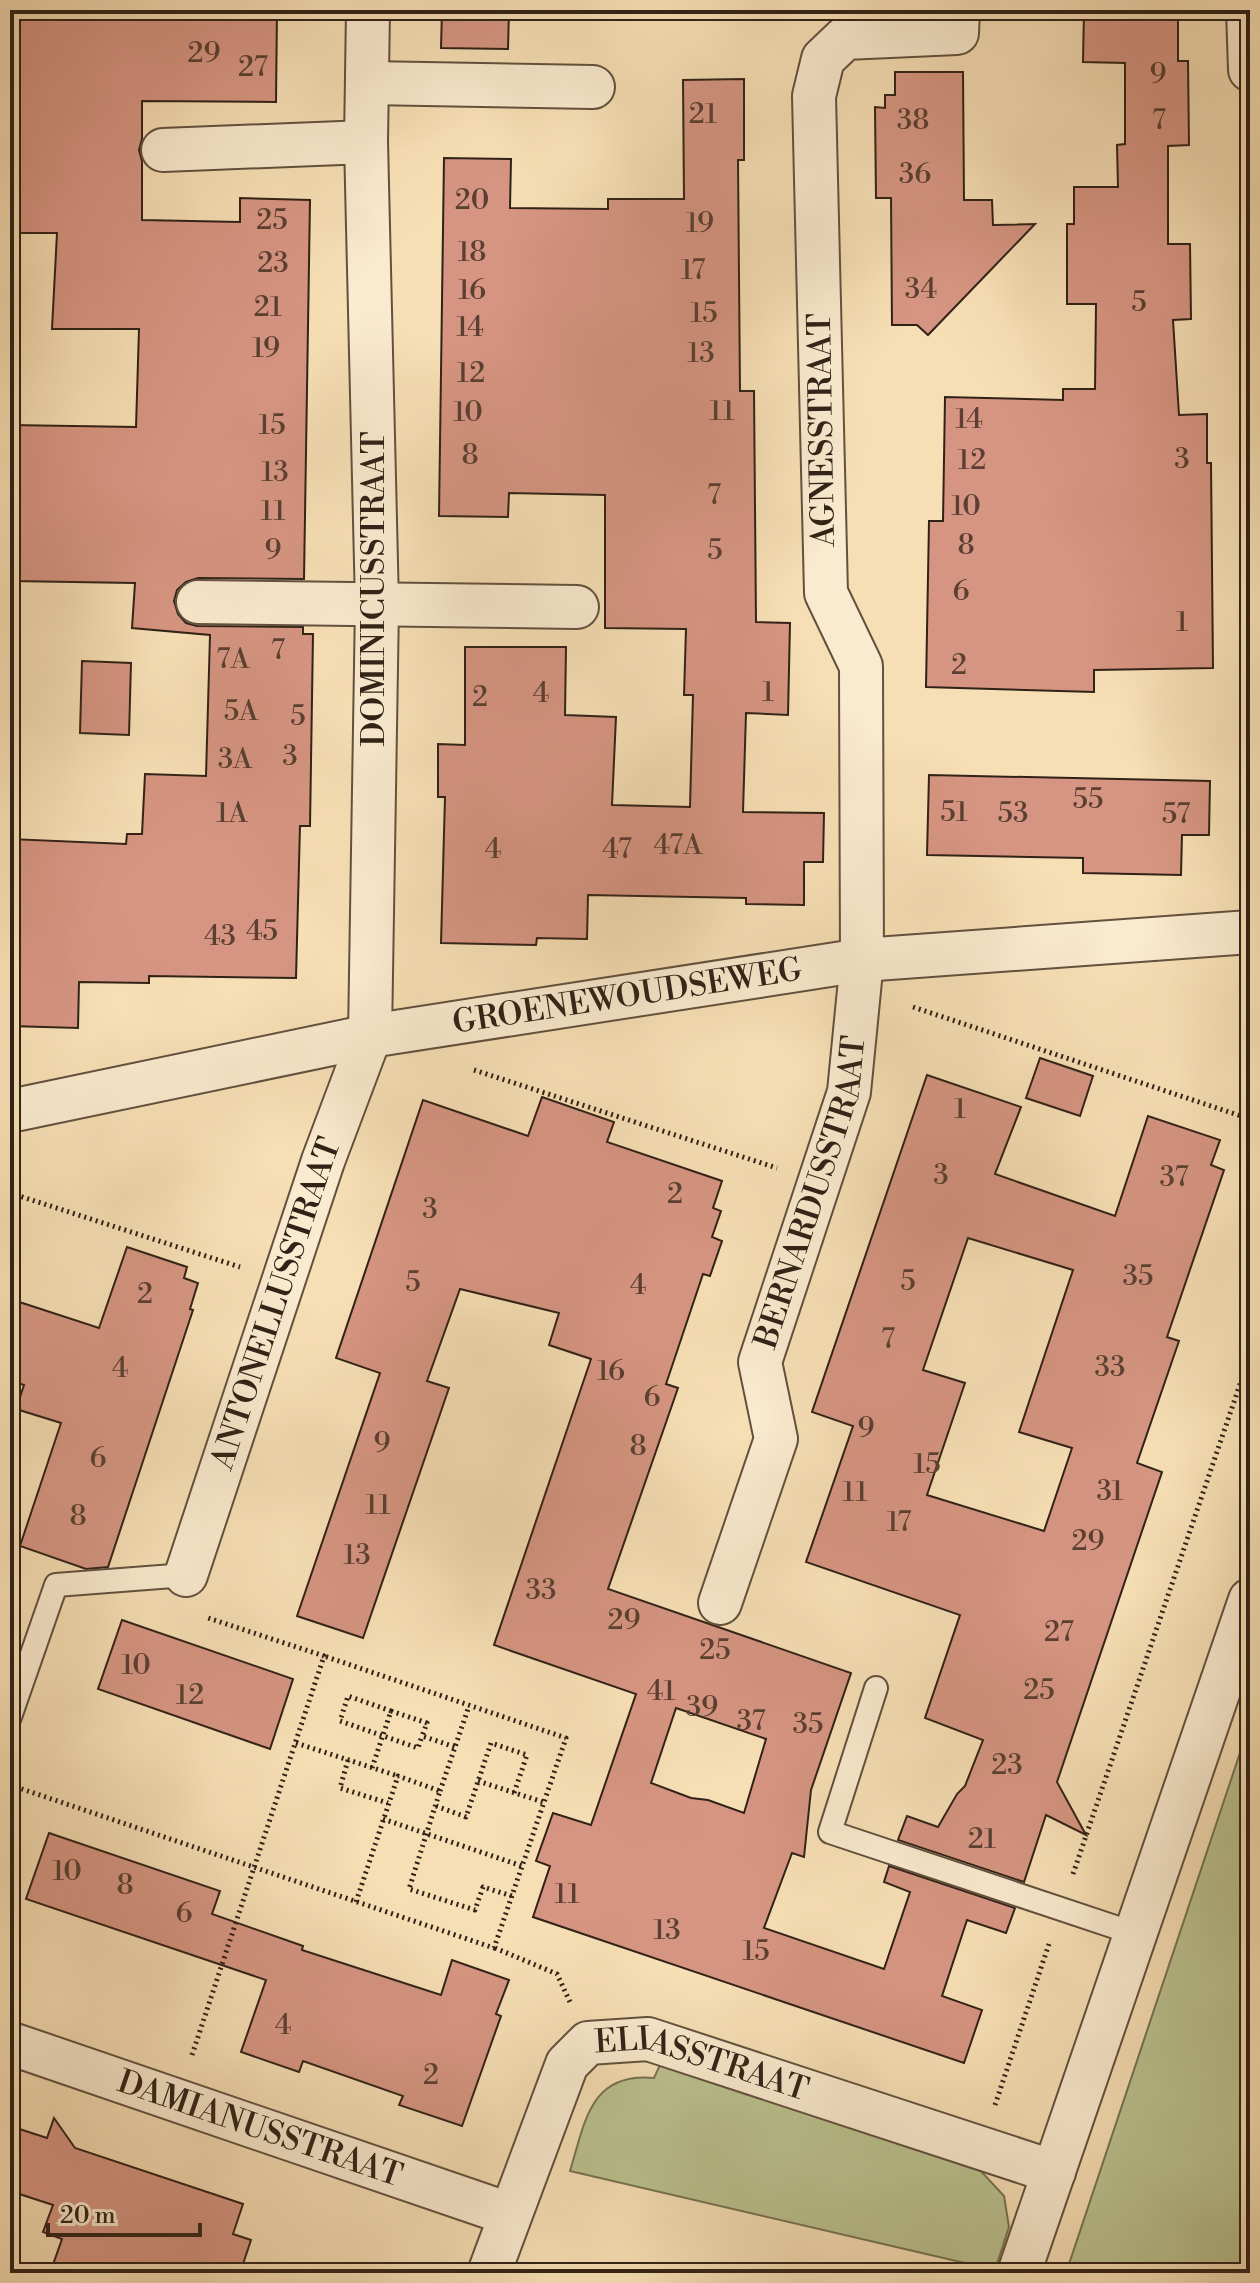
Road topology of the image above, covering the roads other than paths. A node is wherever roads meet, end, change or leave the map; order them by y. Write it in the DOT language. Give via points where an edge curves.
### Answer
graph roads {
  1 [pos="368,10"];
  2 [pos="958,10"];
  3 [pos="1248,10"];
  4 [pos="1250,70"];
  5 [pos="368,83"];
  6 [pos="593,87"];
  7 [pos="366,142"];
  8 [pos="163,150"];
  9 [pos="198,602"];
  10 [pos="377,605"];
  11 [pos="577,607"];
  12 [pos="1250,932"];
  13 [pos="860,974"];
  14 [pos="370,1036"];
  15 [pos="10,1111"];
  16 [pos="186,1575"];
  17 [pos="1250,1600"];
  18 [pos="720,1603"];
  19 [pos="876,1688"];
  20 [pos="10,1717"];
  21 [pos="1136,1934"];
  22 [pos="12,2044"];
  23 [pos="1054,2172"];
  24 [pos="509,2214"];
  25 [pos="489,2273"];
  26 [pos="1019,2273"];
  1 -- 5 [label="street, DOMINICUSSTRAAT"];
  2 -- 13 [label="street, AGNESSTRAAT" via="957,33 845,38 823,59 814,96 826,593 861,666"];
  3 -- 4 [label="street"];
  5 -- 6 [label="street"];
  5 -- 7 [label="street, DOMINICUSSTRAAT"];
  7 -- 8 [label="street"];
  7 -- 10 [label="street, DOMINICUSSTRAAT"];
  9 -- 10 [label="street"];
  10 -- 11 [label="street"];
  10 -- 14 [label="street, DOMINICUSSTRAAT"];
  12 -- 13 [label="street, GROENEWOUDSEWEG"];
  13 -- 14 [label="street, GROENEWOUDSEWEG"];
  13 -- 18 [label="street, BERNARDUSSTRAAT" via="849,1092 760,1362 776,1439"];
  14 -- 15 [label="street, GROENEWOUDSEWEG"];
  14 -- 16 [label="street, ANTONELLUSSTRAAT" via="323,1161"];
  16 -- 20 [label="lane" via="56,1585"];
  17 -- 21 [label="street"];
  19 -- 21 [label="lane" via="830,1832"];
  21 -- 23 [label="street"];
  22 -- 24 [label="street, DAMIANUSSTRAAT"];
  23 -- 24 [label="street, ELIASSTRAAT" via="648,2039 588,2043 567,2064"];
  23 -- 26 [label="street"];
  24 -- 25 [label="street, ELIASSTRAAT"];
}
